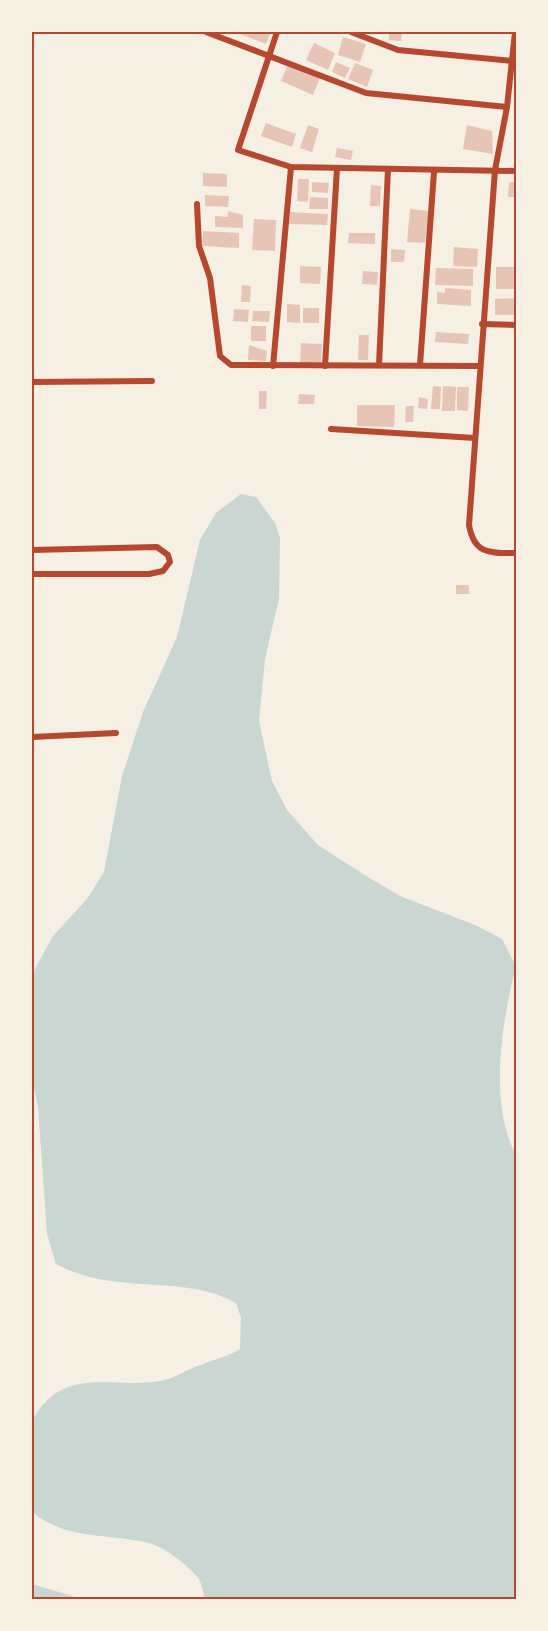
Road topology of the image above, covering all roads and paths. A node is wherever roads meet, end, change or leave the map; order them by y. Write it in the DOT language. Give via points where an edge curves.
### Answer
graph roads {
  1 [pos="206,32"];
  2 [pos="277,32"];
  3 [pos="351,32"];
  4 [pos="515,32"];
  5 [pos="269,54"];
  6 [pos="512,61"];
  7 [pos="507,107"];
  8 [pos="291,167"];
  9 [pos="337,168"];
  10 [pos="388,169"];
  11 [pos="495,170"];
  12 [pos="516,171"];
  13 [pos="434,172"];
  14 [pos="197,204"];
  15 [pos="482,324"];
  16 [pos="516,325"];
  17 [pos="379,365"];
  18 [pos="420,365"];
  19 [pos="273,366"];
  20 [pos="325,366"];
  21 [pos="479,366"];
  22 [pos="152,381"];
  23 [pos="32,382"];
  24 [pos="331,429"];
  25 [pos="475,438"];
  26 [pos="32,550"];
  27 [pos="516,553"];
  28 [pos="32,574"];
  29 [pos="116,733"];
  30 [pos="32,736"];
  1 -- 5 [label="street"];
  2 -- 5 [label="street"];
  3 -- 6 [label="street" via="398,50"];
  4 -- 6 [label="street"];
  5 -- 7 [label="street" via="366,93"];
  5 -- 8 [label="street" via="238,150"];
  6 -- 7 [label="street"];
  7 -- 11 [label="street"];
  8 -- 9 [label="street"];
  8 -- 19 [label="street"];
  9 -- 10 [label="street"];
  9 -- 20 [label="street"];
  10 -- 13 [label="street"];
  10 -- 17 [label="street"];
  11 -- 12 [label="street"];
  11 -- 13 [label="street"];
  11 -- 15 [label="street"];
  13 -- 18 [label="street"];
  14 -- 19 [label="street" via="199,246 210,278 220,356 231,365"];
  15 -- 16 [label="street"];
  15 -- 21 [label="street"];
  17 -- 18 [label="street"];
  17 -- 20 [label="street"];
  18 -- 21 [label="street"];
  19 -- 20 [label="street"];
  21 -- 25 [label="street"];
  22 -- 23 [label="street"];
  24 -- 25 [label="street"];
  25 -- 27 [label="street" via="471,538 486,551"];
  26 -- 28 [label="street" via="157,547 168,555 170,562 163,571 149,574"];
  29 -- 30 [label="street"];
}
